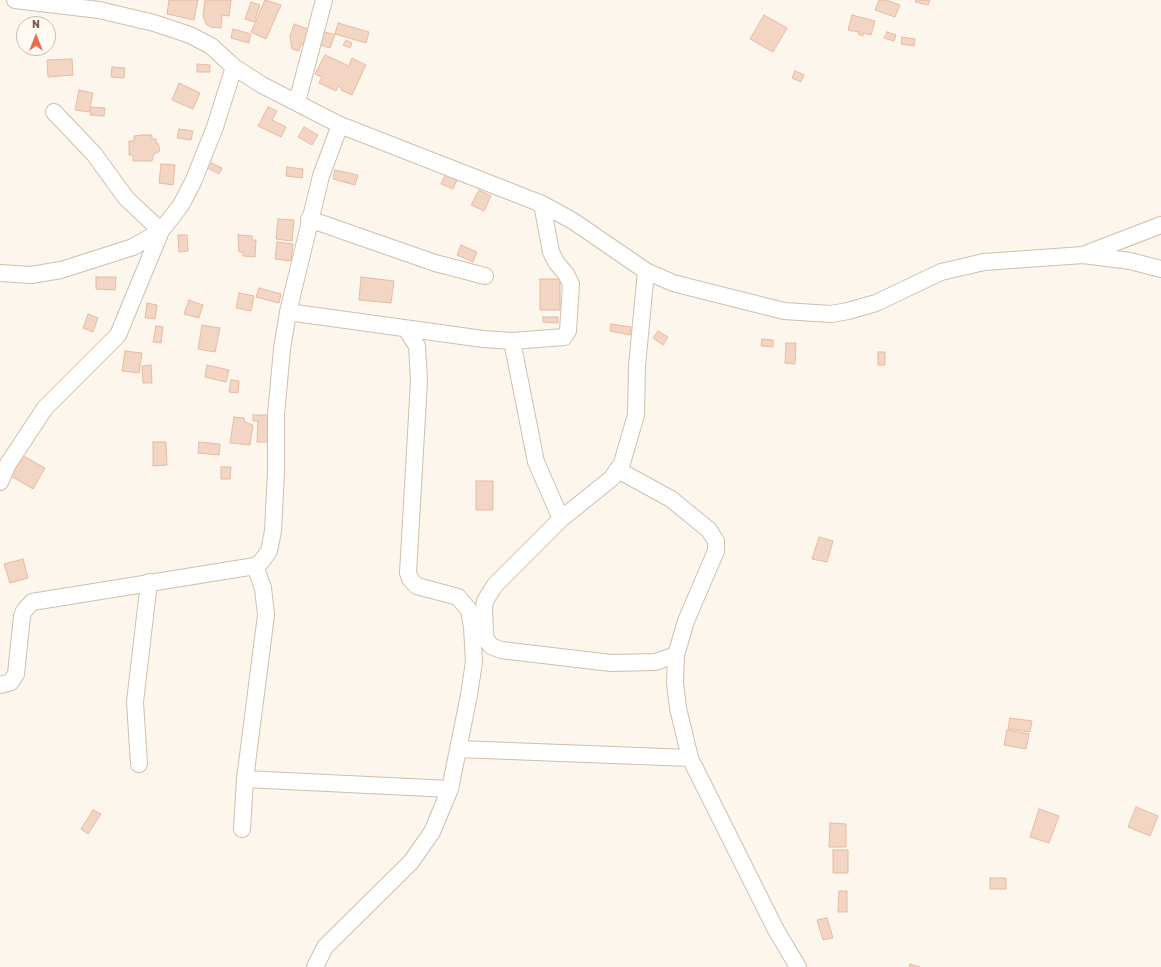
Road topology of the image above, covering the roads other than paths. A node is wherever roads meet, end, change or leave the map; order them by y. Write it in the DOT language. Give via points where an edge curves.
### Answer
graph roads {
  1 [pos="15,0"];
  2 [pos="324,0"];
  3 [pos="51,2"];
  4 [pos="234,67"];
  5 [pos="296,102"];
  6 [pos="54,112"];
  7 [pos="340,125"];
  8 [pos="542,204"];
  9 [pos="309,220"];
  10 [pos="1161,225"];
  11 [pos="162,231"];
  12 [pos="1083,254"];
  13 [pos="1161,269"];
  14 [pos="646,271"];
  15 [pos="0,273"];
  16 [pos="485,276"];
  17 [pos="288,312"];
  18 [pos="406,329"];
  19 [pos="512,341"];
  20 [pos="618,470"];
  21 [pos="0,482"];
  22 [pos="561,519"];
  23 [pos="255,566"];
  24 [pos="149,582"];
  25 [pos="676,655"];
  26 [pos="0,685"];
  27 [pos="458,748"];
  28 [pos="690,758"];
  29 [pos="139,764"];
  30 [pos="245,779"];
  31 [pos="450,789"];
  32 [pos="242,829"];
  33 [pos="314,967"];
  34 [pos="798,967"];
  1 -- 3 [label="street"];
  2 -- 5 [label="street"];
  3 -- 4 [label="street" via="100,10 190,35 211,46"];
  4 -- 5 [label="street"];
  4 -- 11 [label="street" via="215,127 193,182 181,205"];
  5 -- 7 [label="street"];
  6 -- 11 [label="street" via="94,154 126,198"];
  7 -- 8 [label="street"];
  7 -- 9 [label="street" via="321,176"];
  8 -- 14 [label="street" via="573,221"];
  8 -- 19 [label="street" via="553,257 571,284 567,334 562,338"];
  9 -- 16 [label="street" via="435,263"];
  9 -- 17 [label="street"];
  10 -- 12 [label="street"];
  11 -- 15 [label="street" via="133,247 61,270 32,275"];
  11 -- 21 [label="street" via="118,335 45,408 8,464"];
  12 -- 13 [label="street" via="1130,261"];
  12 -- 14 [label="street" via="963,265 941,272 876,303 831,314 784,311 673,283"];
  14 -- 20 [label="street" via="637,366 636,415 626,454"];
  17 -- 18 [label="street"];
  17 -- 23 [label="street" via="276,415 272,543 261,562"];
  18 -- 19 [label="street"];
  18 -- 27 [label="street" via="417,346 419,373 408,573 410,579 420,588 458,597 469,610 472,627 474,662"];
  19 -- 22 [label="street" via="536,462"];
  20 -- 22 [label="street" via="605,484"];
  20 -- 25 [label="street" via="671,500 709,530 716,541 716,550 686,621"];
  22 -- 25 [label="street" via="495,585 488,596 484,608 485,633 491,646 501,650 612,663 655,662"];
  23 -- 24 [label="street"];
  23 -- 30 [label="street" via="263,588 266,615"];
  24 -- 26 [label="street" via="32,602 22,616 16,674 10,682"];
  24 -- 29 [label="street" via="135,702"];
  25 -- 28 [label="street" via="676,697"];
  27 -- 28 [label="street"];
  27 -- 31 [label="street"];
  28 -- 34 [label="street" via="773,923"];
  30 -- 31 [label="street"];
  30 -- 32 [label="street"];
  31 -- 33 [label="street" via="432,832 412,862 326,948"];
}
